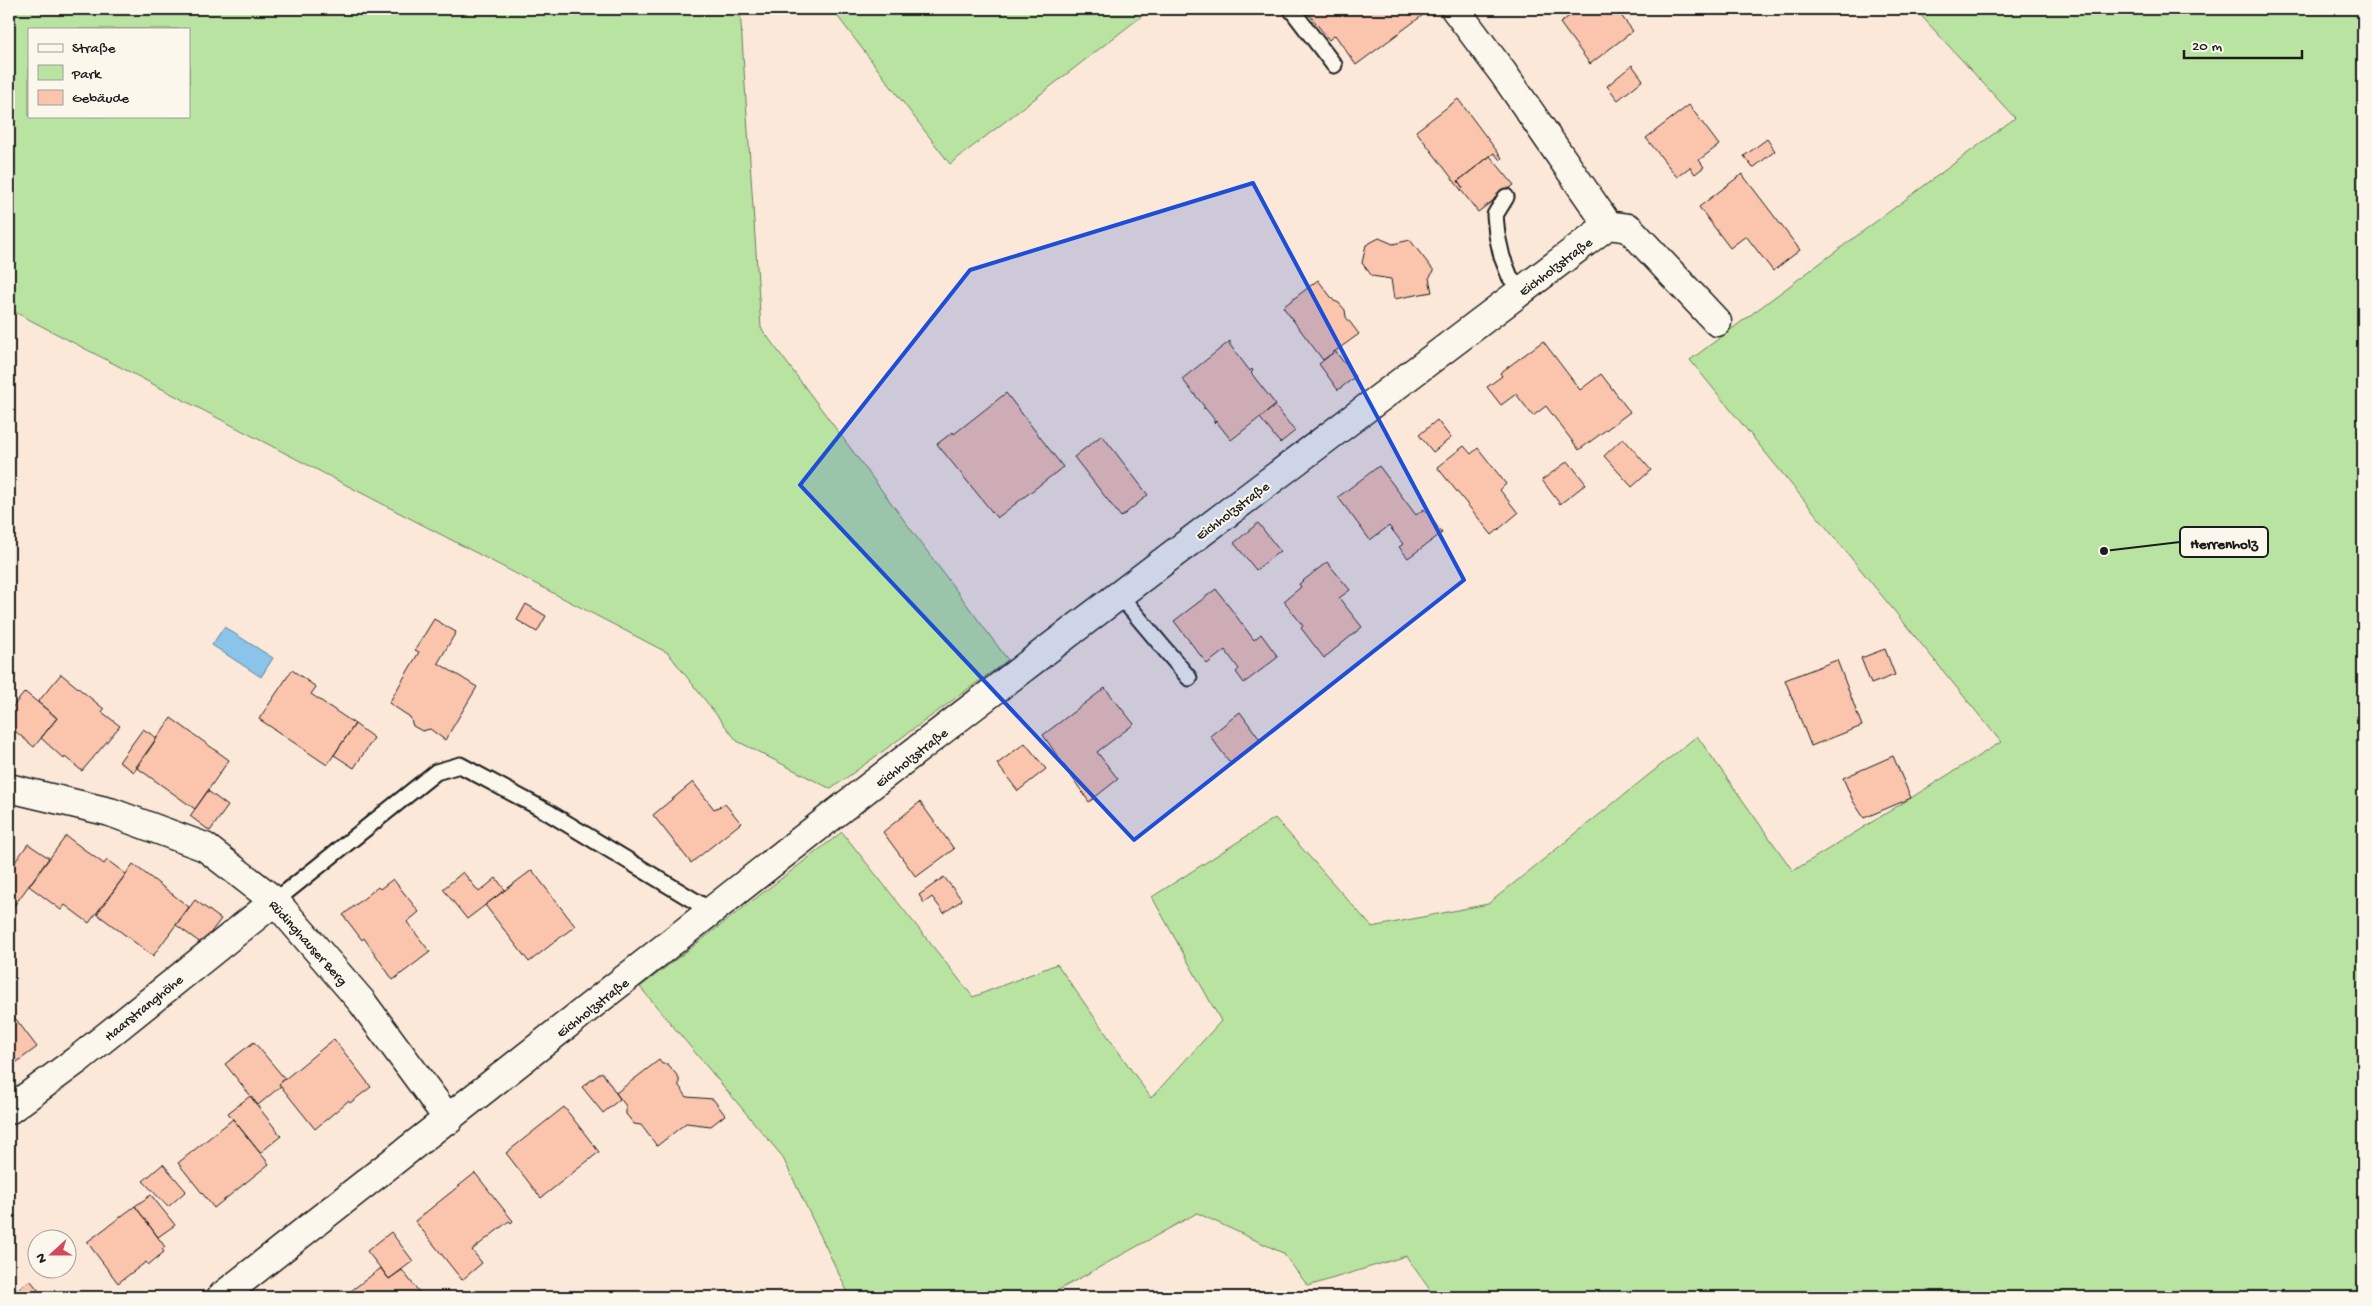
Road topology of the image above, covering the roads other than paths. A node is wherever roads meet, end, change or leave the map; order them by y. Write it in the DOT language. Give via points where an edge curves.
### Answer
graph roads {
  1 [pos="1291,9"];
  2 [pos="1455,9"];
  3 [pos="1334,65"];
  4 [pos="1506,197"];
  5 [pos="1608,225"];
  6 [pos="1522,291"];
  7 [pos="1717,322"];
  8 [pos="1120,596"];
  9 [pos="1189,678"];
  10 [pos="9,788"];
  11 [pos="275,901"];
  12 [pos="713,912"];
  13 [pos="9,1110"];
  14 [pos="449,1120"];
  15 [pos="221,1297"];
  1 -- 3 [label="lane"];
  2 -- 5 [label="street"];
  4 -- 6 [label="lane" via="1495,215 1497,235 1510,277"];
  5 -- 6 [label="street, Eichholzstraße"];
  5 -- 7 [label="street" via="1629,228"];
  6 -- 8 [label="street, Eichholzstraße"];
  8 -- 9 [label="lane"];
  8 -- 12 [label="street, Eichholzstraße"];
  10 -- 11 [label="street, Rüdinghauser Berg" via="110,812 205,847"];
  11 -- 12 [label="lane" via="436,772 460,765 546,811"];
  11 -- 13 [label="street, Haarstranghöhe" via="77,1060"];
  11 -- 14 [label="street, Rüdinghauser Berg" via="362,1002"];
  12 -- 14 [label="street, Eichholzstraße"];
  14 -- 15 [label="street, Eichholzstraße"];
}
